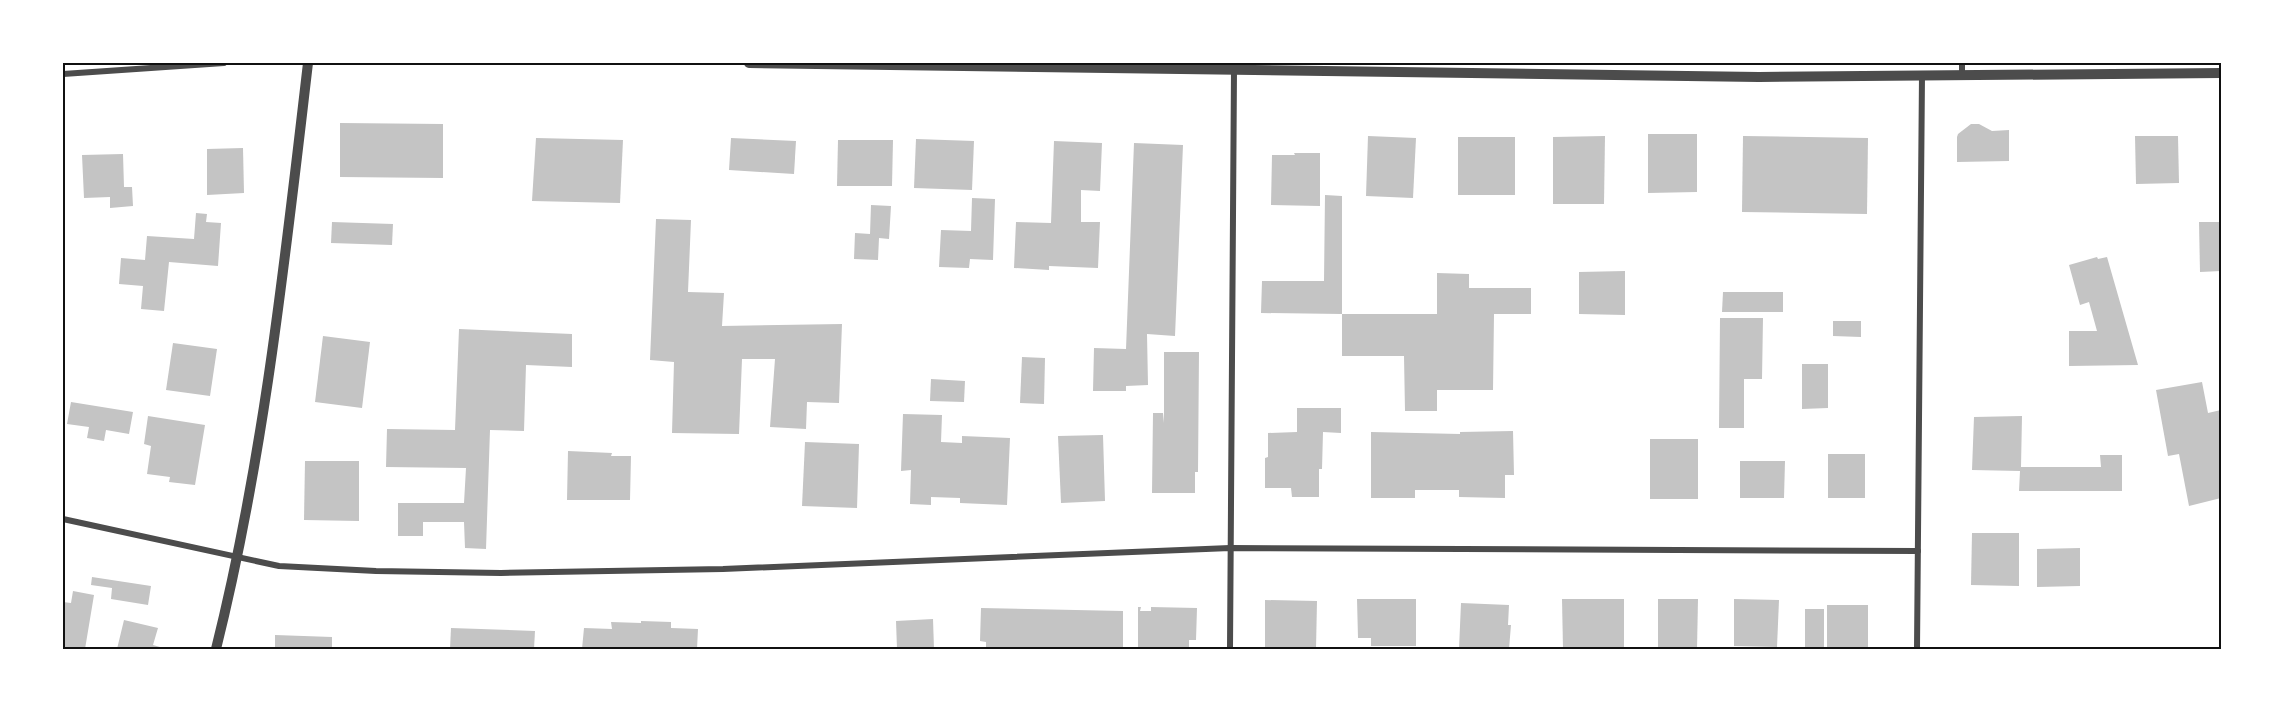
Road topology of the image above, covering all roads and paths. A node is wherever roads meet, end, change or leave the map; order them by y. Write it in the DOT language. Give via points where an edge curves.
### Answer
graph roads {
  1 [pos="224,63"];
  2 [pos="308,63"];
  3 [pos="749,63"];
  4 [pos="1962,63"];
  5 [pos="1234,70"];
  6 [pos="2221,73"];
  7 [pos="63,74"];
  8 [pos="1922,75"];
  9 [pos="1962,75"];
  10 [pos="63,519"];
  11 [pos="1230,548"];
  12 [pos="1918,551"];
  13 [pos="236,557"];
  14 [pos="216,649"];
  15 [pos="1230,649"];
  16 [pos="1917,649"];
  1 -- 7 [label="street"];
  2 -- 13 [label="street" via="267,379"];
  3 -- 5 [label="street"];
  4 -- 9 [label="street"];
  5 -- 8 [label="street" via="1759,77"];
  5 -- 11 [label="street"];
  6 -- 9 [label="street"];
  8 -- 9 [label="street"];
  8 -- 12 [label="street"];
  10 -- 13 [label="street"];
  11 -- 12 [label="street"];
  11 -- 13 [label="street" via="723,569 501,573 279,566"];
  11 -- 15 [label="street"];
  12 -- 16 [label="street"];
  13 -- 14 [label="street"];
}
